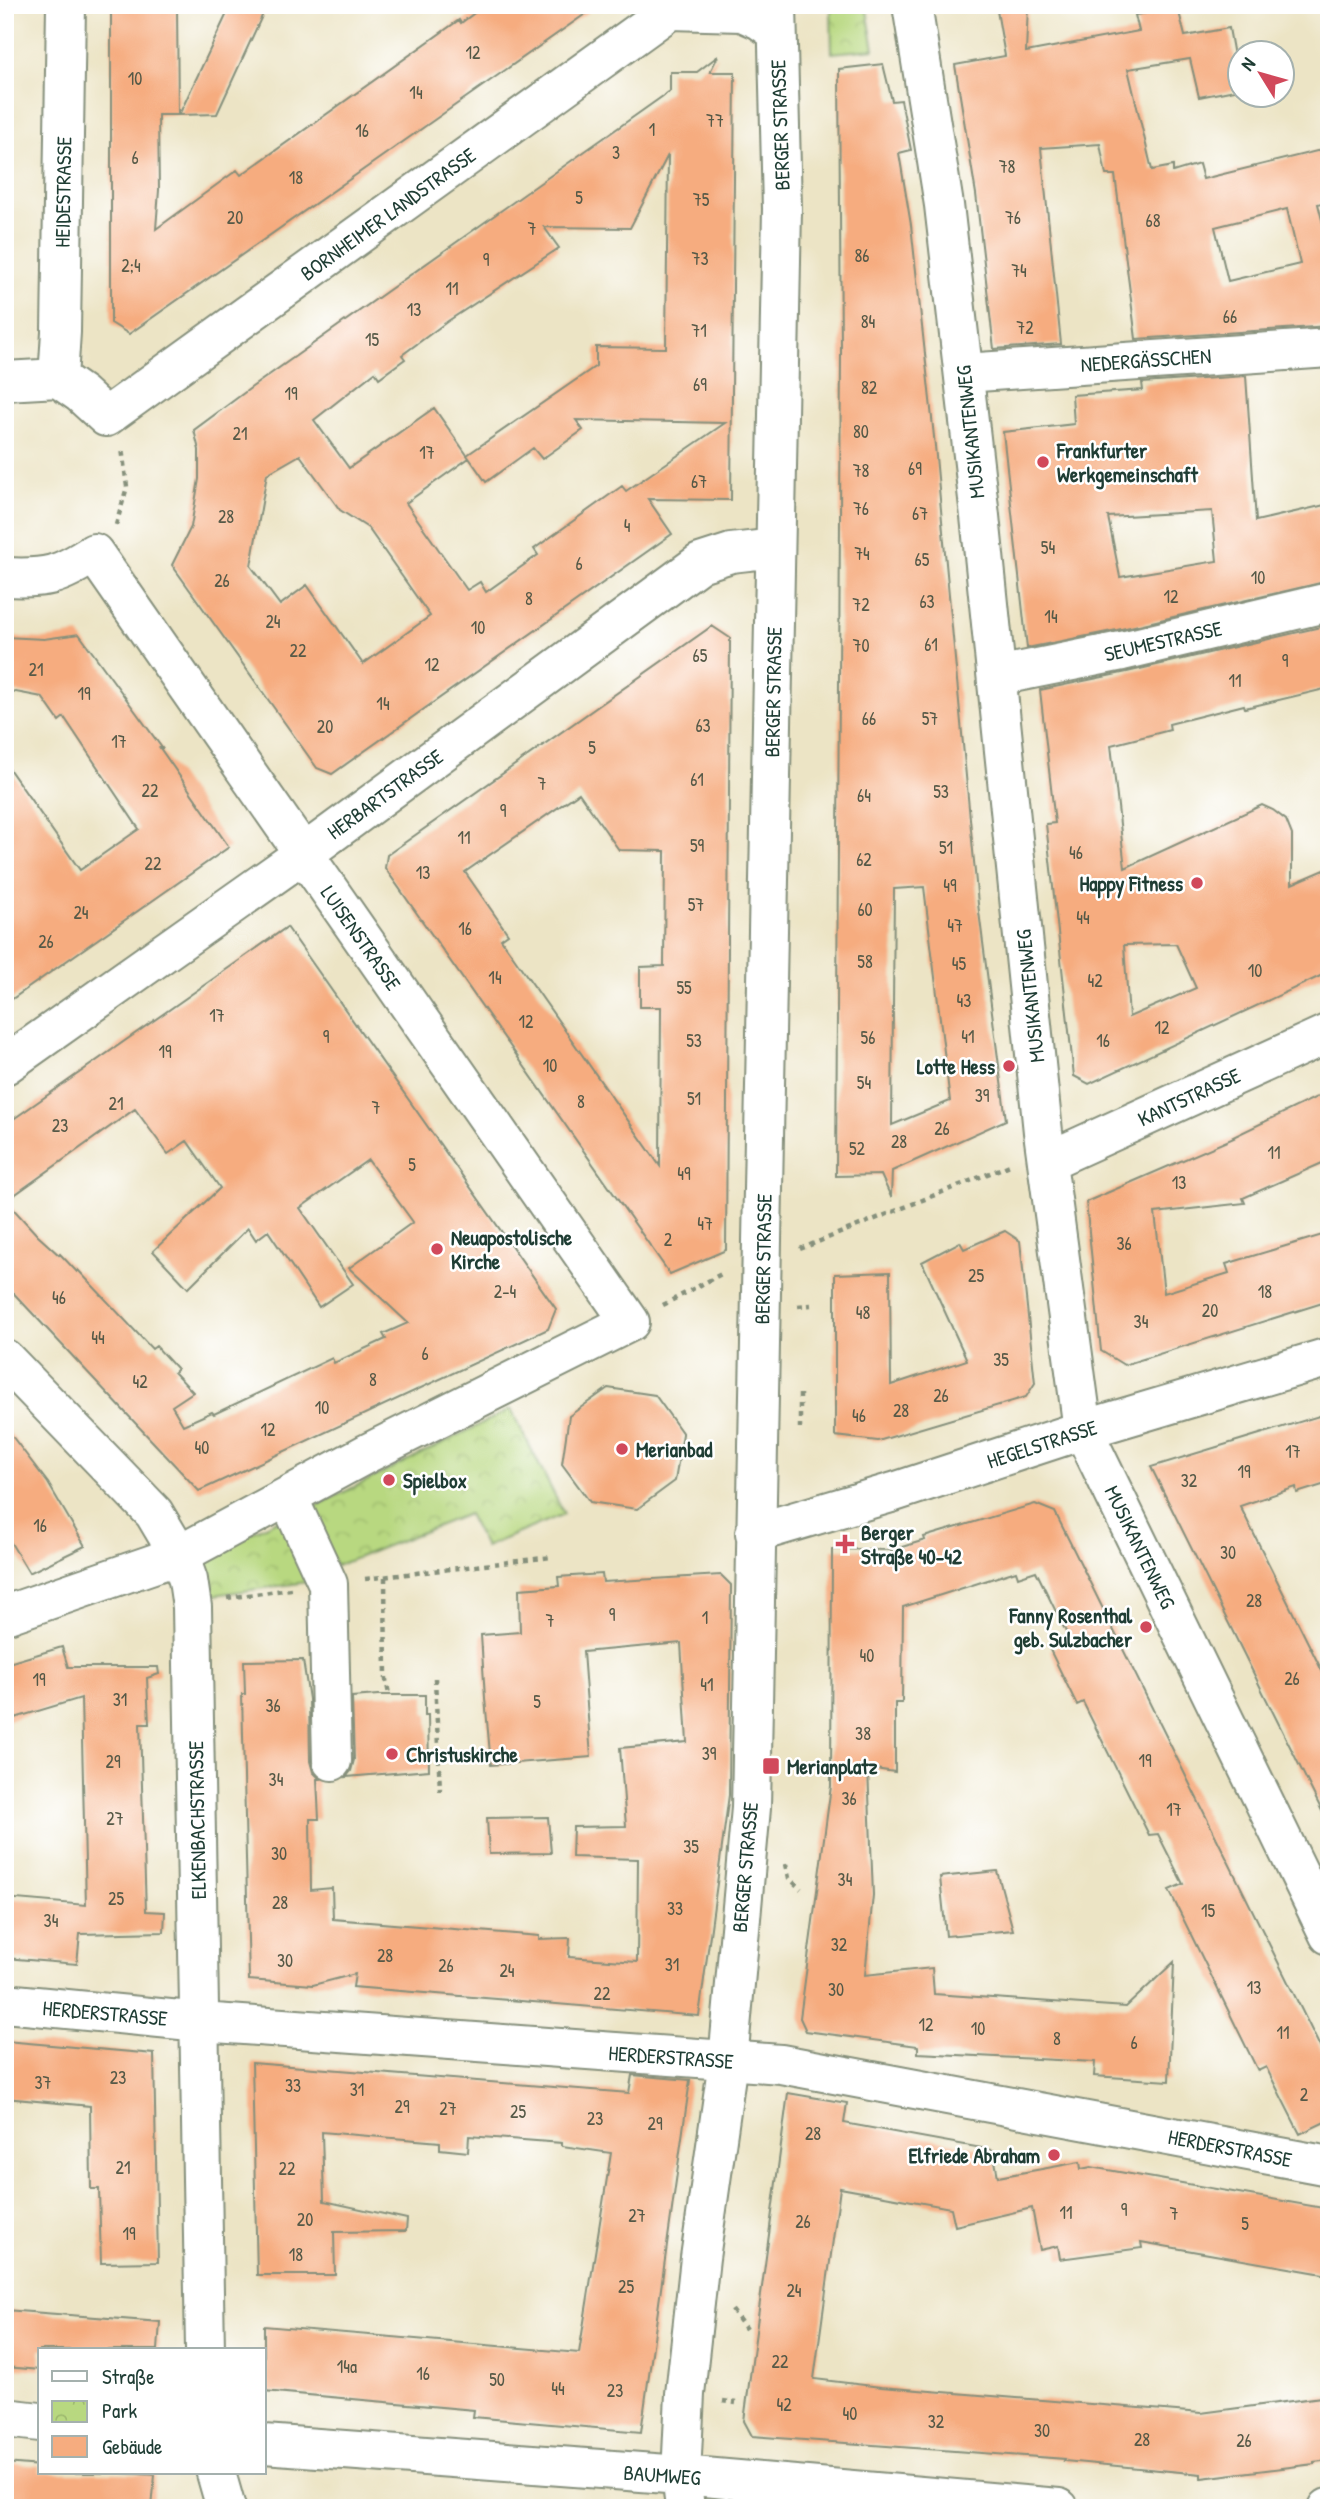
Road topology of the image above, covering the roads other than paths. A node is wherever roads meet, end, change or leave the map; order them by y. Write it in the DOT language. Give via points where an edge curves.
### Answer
graph roads {
  1 [pos="66,5"];
  2 [pos="912,5"];
  3 [pos="674,8"];
  4 [pos="777,19"];
  5 [pos="1329,348"];
  6 [pos="964,373"];
  7 [pos="58,378"];
  8 [pos="5,381"];
  9 [pos="775,548"];
  10 [pos="5,577"];
  11 [pos="1329,602"];
  12 [pos="997,676"];
  13 [pos="302,855"];
  14 [pos="1329,1033"];
  15 [pos="5,1065"];
  16 [pos="1048,1161"];
  17 [pos="1329,1357"];
  18 [pos="5,1359"];
  19 [pos="1083,1430"];
  20 [pos="288,1497"];
  21 [pos="755,1533"];
  22 [pos="179,1555"];
  23 [pos="5,1615"];
  24 [pos="332,1761"];
  25 [pos="1329,1935"];
  26 [pos="5,2003"];
  27 [pos="201,2022"];
  28 [pos="728,2061"];
  29 [pos="1329,2166"];
  30 [pos="205,2348"];
  31 [pos="5,2418"];
  32 [pos="38,2422"];
  33 [pos="266,2444"];
  34 [pos="216,2474"];
  35 [pos="683,2491"];
  36 [pos="226,2508"];
  37 [pos="1059,2508"];
  1 -- 7 [label="street, HEIDESTRASSE"];
  2 -- 6 [label="street, MUSIKANTENWEG" via="944,205"];
  3 -- 4 [label="street, BORNHEIMER LANDSTRASSE"];
  3 -- 7 [label="street, BORNHEIMER LANDSTRASSE" via="106,417"];
  4 -- 9 [label="street, BERGER STRASSE" via="782,209"];
  5 -- 6 [label="street, NEDERGÄSSCHEN"];
  6 -- 12 [label="street, MUSIKANTENWEG"];
  7 -- 8 [label="street"];
  9 -- 13 [label="street, HERBARTSTRASSE" via="731,553 700,563"];
  9 -- 21 [label="street, BERGER STRASSE"];
  10 -- 13 [label="street, LUISENSTRASSE" via="35,579 66,571 94,553"];
  11 -- 12 [label="street, SEUMESTRASSE"];
  12 -- 16 [label="street, MUSIKANTENWEG"];
  13 -- 15 [label="street, HERBARTSTRASSE"];
  13 -- 20 [label="street, LUISENSTRASSE" via="630,1322"];
  14 -- 16 [label="street, KANTSTRASSE"];
  16 -- 19 [label="street, MUSIKANTENWEG"];
  17 -- 19 [label="street, HEGELSTRASSE"];
  18 -- 22 [label="street, ELKENBACHSTRASSE" via="154,1513"];
  19 -- 21 [label="street, HEGELSTRASSE"];
  19 -- 25 [label="street, MUSIKANTENWEG"];
  20 -- 22 [label="street"];
  20 -- 24 [label="street" via="328,1584"];
  21 -- 28 [label="street, BERGER STRASSE" via="751,1808"];
  22 -- 23 [label="street"];
  22 -- 27 [label="street, ELKENBACHSTRASSE" via="191,1602"];
  26 -- 27 [label="street, HERDERSTRASSE"];
  27 -- 28 [label="street, HERDERSTRASSE"];
  27 -- 30 [label="street, ELKENBACHSTRASSE"];
  28 -- 29 [label="street, HERDERSTRASSE" via="781,2064"];
  28 -- 35 [label="street, BERGER STRASSE" via="685,2394"];
  31 -- 32 [label="street"];
  33 -- 35 [label="street, BAUMWEG"];
  34 -- 36 [label="street"];
  35 -- 37 [label="street, BAUMWEG"];
}
